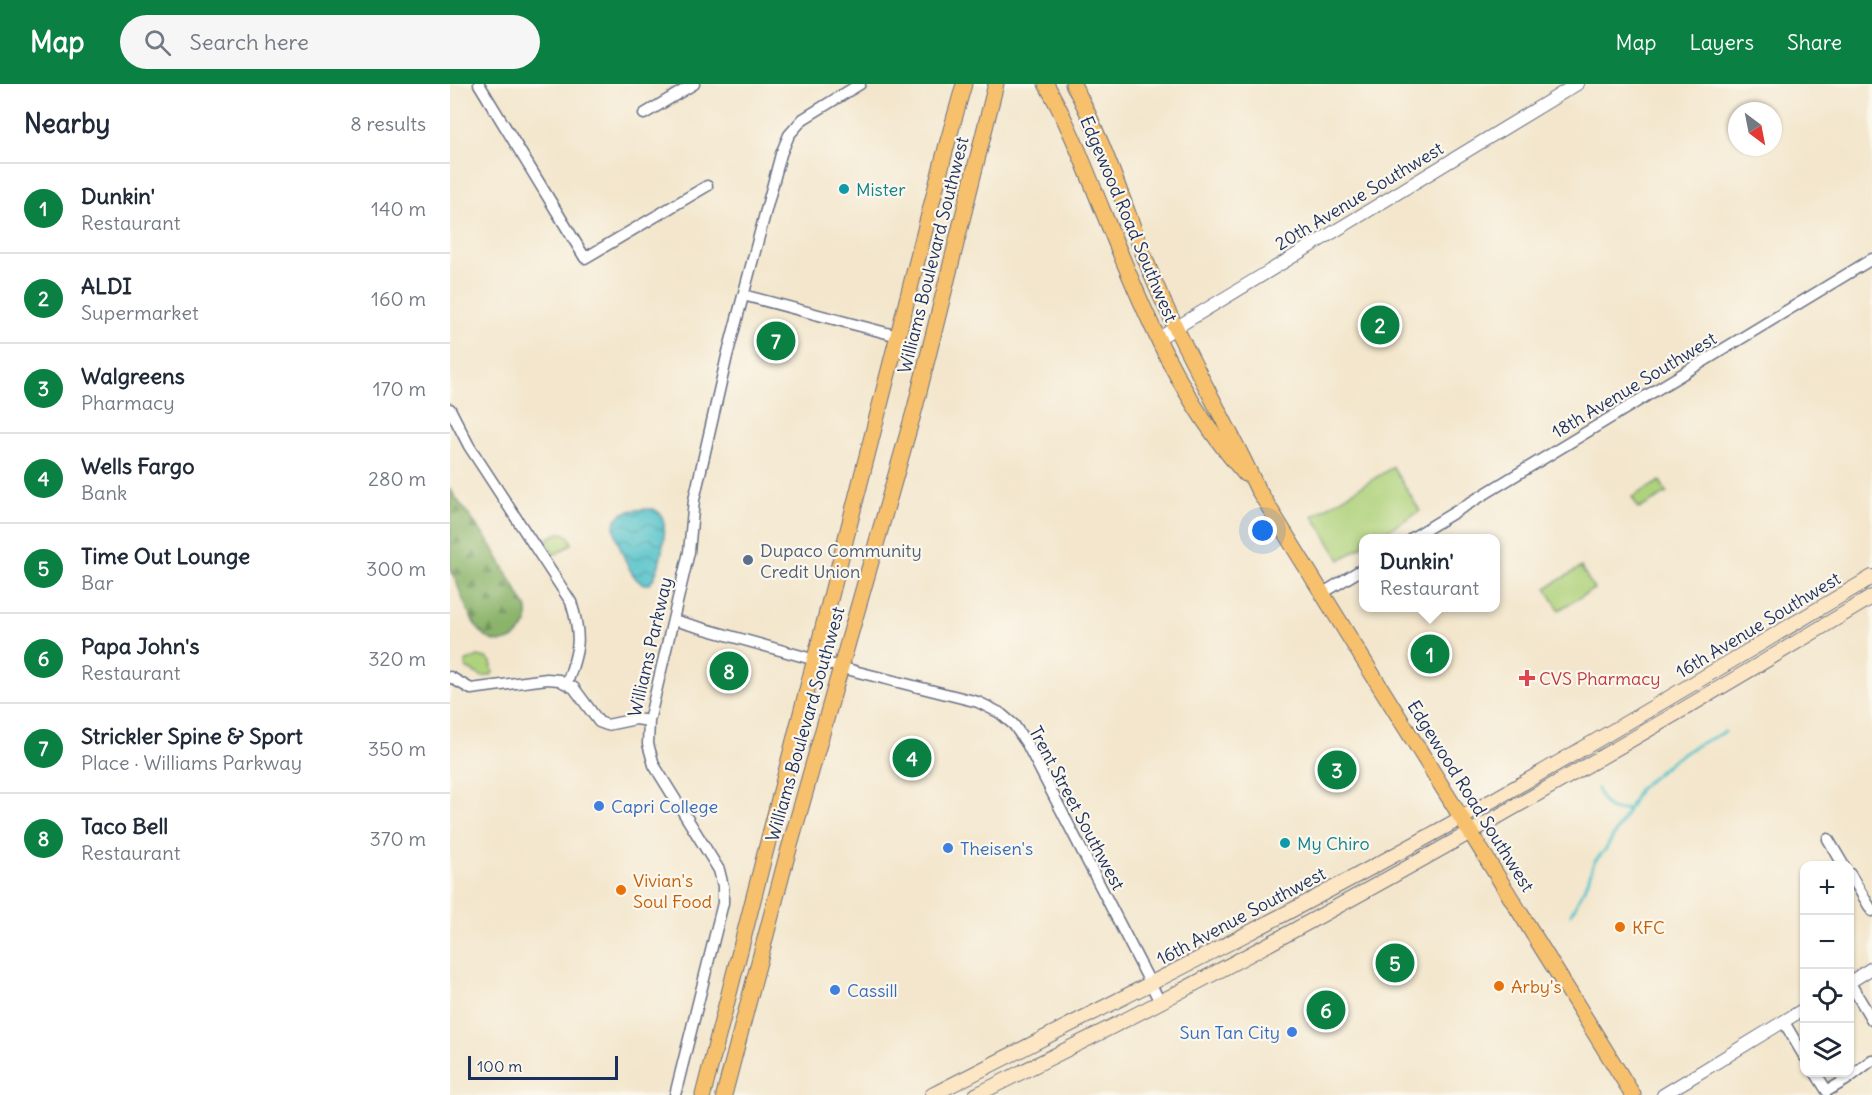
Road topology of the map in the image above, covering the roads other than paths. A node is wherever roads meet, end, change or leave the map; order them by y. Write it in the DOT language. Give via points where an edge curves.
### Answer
graph roads {
  1 [pos="479,84"];
  2 [pos="694,84"];
  3 [pos="860,84"];
  4 [pos="964,84"];
  5 [pos="996,84"];
  6 [pos="1006,84"];
  7 [pos="1073,84"];
  8 [pos="1577,84"];
  9 [pos="1046,86"];
  10 [pos="1563,88"];
  11 [pos="645,114"];
  12 [pos="988,116"];
  13 [pos="707,186"];
  14 [pos="1872,259"];
  15 [pos="743,295"];
  16 [pos="1175,329"];
  17 [pos="898,336"];
  18 [pos="1158,338"];
  19 [pos="450,409"];
  20 [pos="1257,488"];
  21 [pos="1419,534"];
  22 [pos="1359,571"];
  23 [pos="1872,577"];
  24 [pos="1323,593"];
  25 [pos="1872,597"];
  26 [pos="673,620"];
  27 [pos="816,660"];
  28 [pos="841,667"];
  29 [pos="450,677"];
  30 [pos="567,683"];
  31 [pos="649,721"];
  32 [pos="1461,818"];
  33 [pos="1470,832"];
  34 [pos="1828,839"];
  35 [pos="1841,861"];
  36 [pos="1854,881"];
  37 [pos="1872,911"];
  38 [pos="1872,968"];
  39 [pos="1854,979"];
  40 [pos="1150,984"];
  41 [pos="1854,989"];
  42 [pos="1160,1002"];
  43 [pos="1800,1012"];
  44 [pos="1872,1020"];
  45 [pos="1784,1022"];
  46 [pos="1800,1049"];
  47 [pos="1872,1060"];
  48 [pos="1854,1070"];
  49 [pos="1818,1077"];
  50 [pos="1843,1077"];
  51 [pos="675,1095"];
  52 [pos="704,1095"];
  53 [pos="724,1095"];
  54 [pos="932,1095"];
  55 [pos="976,1095"];
  56 [pos="1633,1095"];
  57 [pos="1663,1095"];
  1 -- 13 [label="street" via="585,258"];
  2 -- 11 [label="street"];
  3 -- 15 [label="street, Williams Parkway" via="803,119 789,135"];
  4 -- 17 [label="main road, Williams Boulevard Southwest"];
  5 -- 12 [label="main road, Williams Boulevard Southwest"];
  6 -- 12 [label="main road"];
  7 -- 16 [label="main road, Edgewood Road Southwest"];
  8 -- 10 [label="street, 20th Avenue Southwest"];
  9 -- 18 [label="main road, Edgewood Road Southwest" via="1074,137 1138,298"];
  10 -- 16 [label="street, 20th Avenue Southwest"];
  12 -- 28 [label="main road, Williams Boulevard Southwest" via="915,408"];
  14 -- 21 [label="street, 18th Avenue Southwest"];
  15 -- 17 [label="street"];
  15 -- 26 [label="street, Williams Parkway" via="694,500 689,552"];
  16 -- 18 [label="street, 20th Avenue Southwest"];
  16 -- 20 [label="main road, Edgewood Road Southwest"];
  17 -- 27 [label="main road, Williams Boulevard Southwest"];
  18 -- 20 [label="main road, Edgewood Road Southwest" via="1217,441"];
  19 -- 30 [label="street" via="469,446 571,602 579,636"];
  20 -- 24 [label="main road, Edgewood Road Southwest"];
  22 -- 24 [label="street"];
  23 -- 32 [label="main road, 16th Avenue Southwest"];
  24 -- 32 [label="main road, Edgewood Road Southwest"];
  25 -- 33 [label="main road, 16th Avenue Southwest"];
  26 -- 27 [label="street, Trent Street Southwest"];
  26 -- 31 [label="street, Williams Parkway"];
  27 -- 28 [label="street, Trent Street Southwest"];
  27 -- 52 [label="main road, Williams Boulevard Southwest"];
  28 -- 40 [label="street, Trent Street Southwest" via="978,702 1014,725"];
  28 -- 53 [label="main road, Williams Boulevard Southwest"];
  29 -- 30 [label="street" via="471,689 547,679"];
  30 -- 31 [label="street" via="599,722 607,725 636,719"];
  31 -- 51 [label="street, Williams Parkway" via="648,744 654,765 719,870 723,886 723,903"];
  32 -- 33 [label="main road, Edgewood Road Southwest"];
  32 -- 40 [label="main road, 16th Avenue Southwest"];
  33 -- 42 [label="main road, 16th Avenue Southwest"];
  33 -- 56 [label="main road, Edgewood Road Southwest"];
  34 -- 35 [label="street"];
  36 -- 37 [label="street"];
  38 -- 39 [label="street"];
  40 -- 42 [label="street, Trent Street Southwest"];
  40 -- 54 [label="main road, 16th Avenue Southwest"];
  41 -- 44 [label="street"];
  42 -- 55 [label="main road, 16th Avenue Southwest"];
  43 -- 45 [label="street"];
  45 -- 46 [label="street"];
  45 -- 57 [label="street"];
  47 -- 48 [label="street"];
  49 -- 50 [label="street" via="1827,1091"];
}
